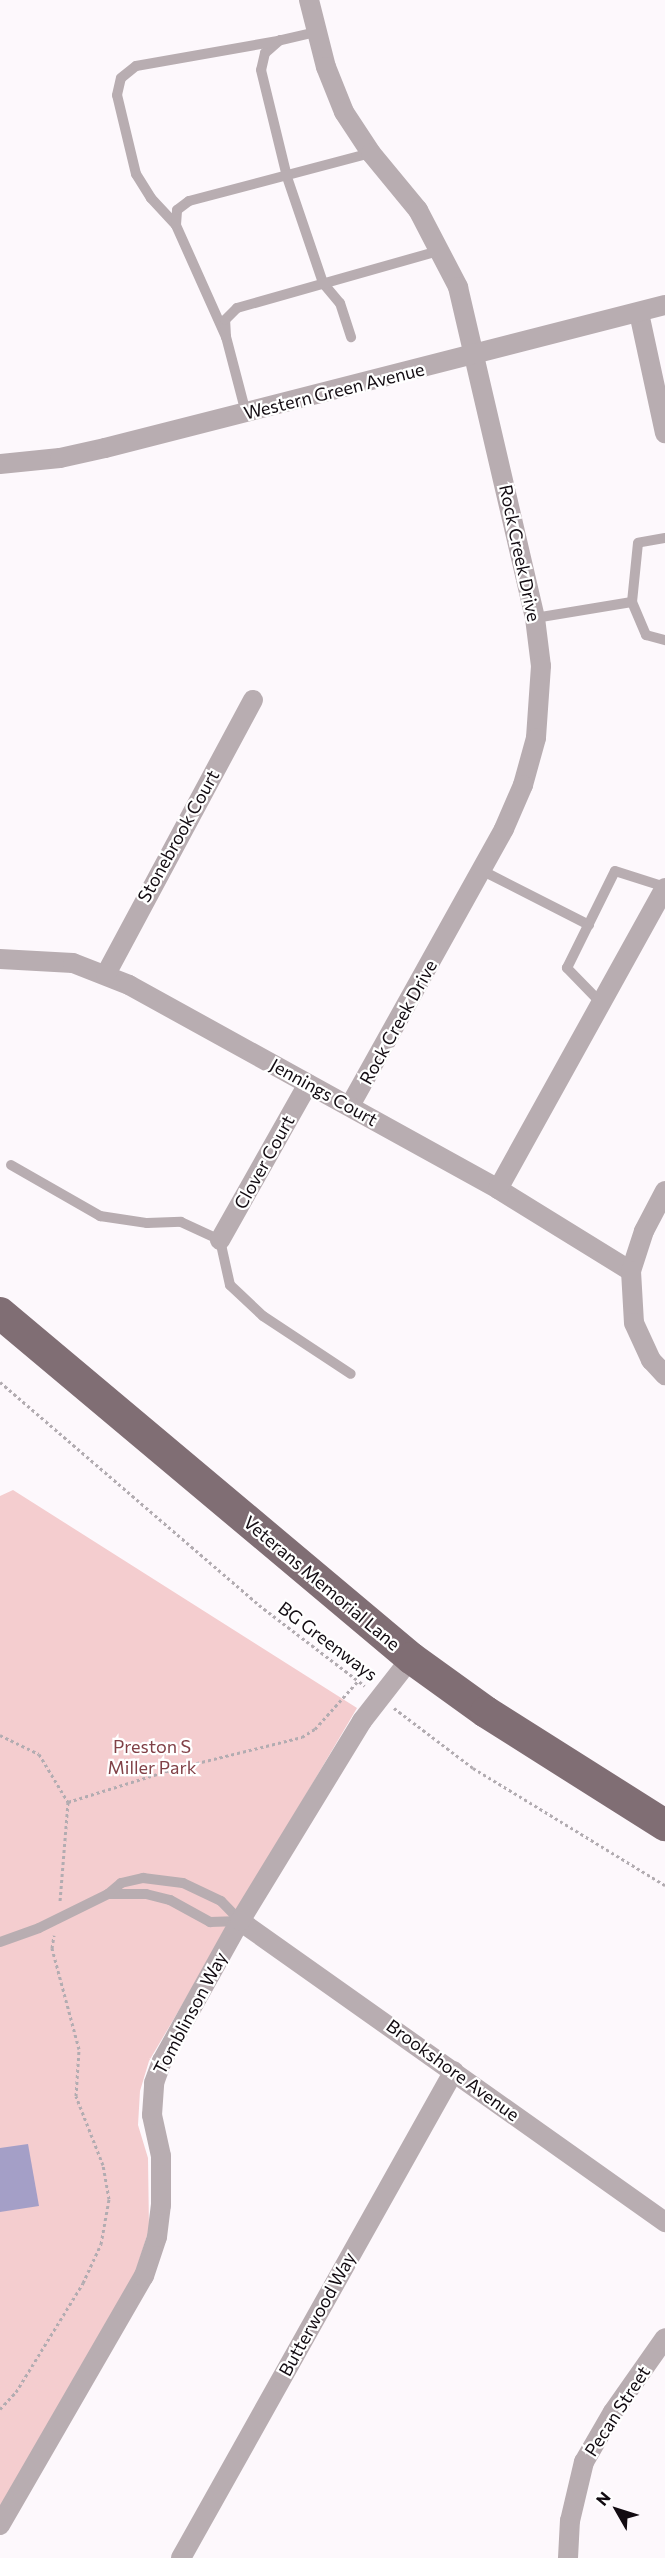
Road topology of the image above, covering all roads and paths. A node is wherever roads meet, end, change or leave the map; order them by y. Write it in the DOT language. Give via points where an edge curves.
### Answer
graph roads {
  1 [pos="309,0"];
  2 [pos="316,32"];
  3 [pos="280,40"];
  4 [pos="371,153"];
  5 [pos="287,177"];
  6 [pos="176,225"];
  7 [pos="442,250"];
  8 [pos="323,283"];
  9 [pos="665,305"];
  10 [pos="639,313"];
  11 [pos="226,337"];
  12 [pos="351,337"];
  13 [pos="476,355"];
  14 [pos="246,413"];
  15 [pos="665,433"];
  16 [pos="0,464"];
  17 [pos="665,538"];
  18 [pos="632,603"];
  19 [pos="535,618"];
  20 [pos="665,640"];
  21 [pos="253,700"];
  22 [pos="483,871"];
  23 [pos="665,888"];
  24 [pos="589,925"];
  25 [pos="0,959"];
  26 [pos="106,974"];
  27 [pos="601,1003"];
  28 [pos="308,1084"];
  29 [pos="350,1106"];
  30 [pos="12,1165"];
  31 [pos="498,1189"];
  32 [pos="665,1191"];
  33 [pos="220,1240"];
  34 [pos="632,1271"];
  35 [pos="0,1313"];
  36 [pos="351,1374"];
  37 [pos="665,1375"];
  38 [pos="0,1382"];
  39 [pos="411,1658"];
  40 [pos="358,1681"];
  41 [pos="379,1697"];
  42 [pos="0,1735"];
  43 [pos="68,1803"];
  44 [pos="665,1825"];
  45 [pos="665,1885"];
  46 [pos="108,1894"];
  47 [pos="57,1918"];
  48 [pos="240,1922"];
  49 [pos="0,1942"];
  50 [pos="454,2071"];
  51 [pos="665,2222"];
  52 [pos="665,2338"];
  53 [pos="0,2409"];
  54 [pos="0,2525"];
  55 [pos="181,2558"];
  56 [pos="568,2558"];
  1 -- 2 [label="street, Rock Creek Drive"];
  2 -- 3 [label="lane"];
  2 -- 4 [label="street, Rock Creek Drive" via="344,112"];
  3 -- 5 [label="lane" via="265,54 261,70"];
  3 -- 6 [label="lane" via="136,66 121,78 117,95 136,174 151,198"];
  4 -- 5 [label="lane"];
  4 -- 7 [label="street, Rock Creek Drive" via="418,210"];
  5 -- 6 [label="lane" via="189,201 177,210"];
  5 -- 8 [label="lane"];
  6 -- 11 [label="lane"];
  7 -- 8 [label="lane"];
  7 -- 13 [label="street, Rock Creek Drive" via="458,287"];
  8 -- 11 [label="lane" via="237,308 225,320"];
  8 -- 12 [label="lane" via="340,303"];
  9 -- 10 [label="street, Western Green Avenue"];
  10 -- 13 [label="street, Western Green Avenue"];
  10 -- 15 [label="street"];
  11 -- 14 [label="lane"];
  13 -- 14 [label="street, Western Green Avenue"];
  13 -- 19 [label="street, Rock Creek Drive"];
  14 -- 16 [label="street, Western Green Avenue" via="60,458"];
  17 -- 18 [label="lane" via="638,543"];
  18 -- 19 [label="lane"];
  18 -- 20 [label="lane" via="646,635"];
  19 -- 22 [label="street, Rock Creek Drive" via="541,666 536,738 523,785"];
  21 -- 26 [label="street, Stonebrook Court"];
  22 -- 24 [label="lane"];
  22 -- 29 [label="street, Rock Creek Drive"];
  23 -- 24 [label="lane" via="615,871"];
  23 -- 27 [label="street"];
  24 -- 27 [label="lane" via="567,968"];
  25 -- 26 [label="street, Jennings Court" via="54,960"];
  26 -- 28 [label="street, Jennings Court"];
  27 -- 31 [label="street"];
  28 -- 29 [label="street, Jennings Court"];
  28 -- 33 [label="street, Clover Court"];
  29 -- 31 [label="street, Jennings Court"];
  30 -- 33 [label="lane" via="99,1216 147,1223 181,1222"];
  31 -- 34 [label="street, Jennings Court"];
  32 -- 34 [label="street" via="644,1232"];
  33 -- 36 [label="lane" via="230,1285 263,1316"];
  34 -- 37 [label="street" via="634,1323 651,1360"];
  35 -- 39 [label="main road, Veterans Memorial Lane"];
  38 -- 40 [label="path, BG Greenways" via="259,1605"];
  39 -- 41 [label="street, Tomblinson Way"];
  39 -- 44 [label="main road, Veterans Memorial Lane" via="496,1718"];
  40 -- 41 [label="path, BG Greenways"];
  40 -- 43 [label="path" via="339,1705 302,1737 173,1769"];
  41 -- 45 [label="path, BG Greenways" via="473,1768"];
  41 -- 48 [label="street, Tomblinson Way"];
  42 -- 43 [label="path" via="39,1754"];
  43 -- 47 [label="path" via="68,1846"];
  46 -- 47 [label="lane"];
  46 -- 48 [label="lane" via="146,1894 170,1900 210,1922"];
  46 -- 48 [label="lane" via="121,1883 165,1878 221,1901"];
  47 -- 49 [label="lane"];
  47 -- 53 [label="path" via="52,1948 79,2049 76,2096 103,2165 109,2199 101,2244 83,2283 16,2392"];
  48 -- 50 [label="street, Brookshore Avenue"];
  48 -- 54 [label="street, Tomblinson Way" via="162,2061 154,2083 152,2115 161,2156 161,2205 157,2237 144,2276"];
  50 -- 51 [label="street, Brookshore Avenue"];
  50 -- 55 [label="street, Butterwood Way"];
  52 -- 56 [label="street, Pecan Street" via="613,2412 584,2463 570,2521"];
}
